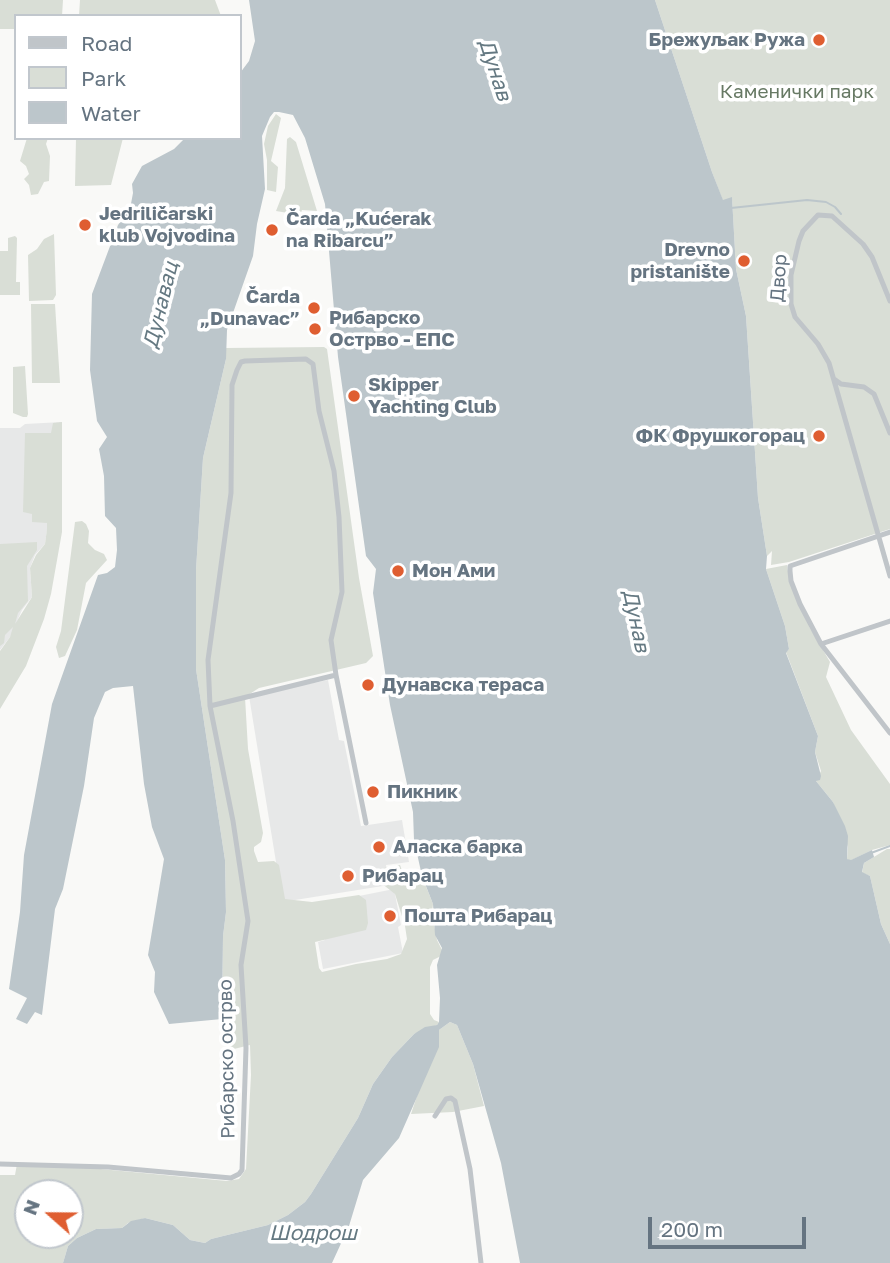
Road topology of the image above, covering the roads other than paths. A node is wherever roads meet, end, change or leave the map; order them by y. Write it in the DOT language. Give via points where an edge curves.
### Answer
graph roads {
  1 [pos="890,301"];
  2 [pos="834,379"];
  3 [pos="890,433"];
  4 [pos="890,532"];
  5 [pos="879,536"];
  6 [pos="890,576"];
  7 [pos="890,621"];
  8 [pos="821,644"];
  9 [pos="336,675"];
  10 [pos="210,706"];
  11 [pos="890,733"];
  12 [pos="366,823"];
  13 [pos="435,1115"];
  14 [pos="0,1164"];
  15 [pos="481,1263"];
  1 -- 2 [label="street, Двор" via="863,244 832,216 818,215 799,241 791,275 791,304 795,317 824,353"];
  2 -- 3 [label="street" via="874,394"];
  2 -- 5 [label="street, Двор"];
  4 -- 5 [label="street"];
  5 -- 6 [label="street, Двор"];
  5 -- 8 [label="street" via="790,566 791,581"];
  7 -- 8 [label="street"];
  8 -- 11 [label="street"];
  9 -- 10 [label="street"];
  9 -- 10 [label="street, Рибарско острво" via="331,640 342,592 339,517 314,367 306,359 245,361 232,385 231,493 208,660"];
  9 -- 12 [label="street"];
  10 -- 14 [label="street, Рибарско острво" via="248,921 241,965 246,1036 242,1170 231,1178 94,1166"];
  13 -- 15 [label="street" via="446,1100 455,1101 470,1168"];
}
